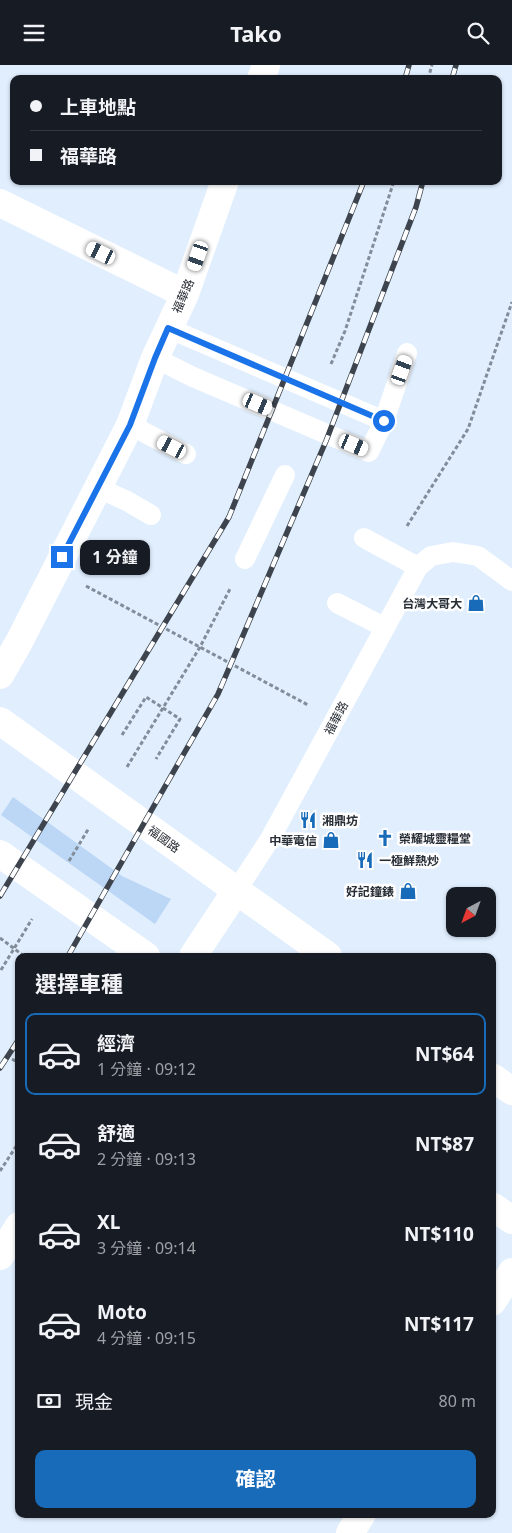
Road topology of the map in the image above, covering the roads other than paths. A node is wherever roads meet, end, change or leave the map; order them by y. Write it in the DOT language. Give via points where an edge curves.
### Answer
graph roads {
  1 [pos="224,185"];
  2 [pos="0,203"];
  3 [pos="185,294"];
  4 [pos="168,328"];
  5 [pos="408,353"];
  6 [pos="155,358"];
  7 [pos="384,421"];
  8 [pos="130,425"];
  9 [pos="186,455"];
  10 [pos="285,475"];
  11 [pos="98,488"];
  12 [pos="151,515"];
  13 [pos="364,538"];
  14 [pos="245,559"];
  15 [pos="418,567"];
  16 [pos="512,581"];
  17 [pos="337,603"];
  18 [pos="384,627"];
  19 [pos="0,675"];
  20 [pos="0,721"];
  21 [pos="0,854"];
  22 [pos="236,891"];
  23 [pos="142,953"];
  24 [pos="195,953"];
  25 [pos="324,953"];
  26 [pos="496,1080"];
  27 [pos="512,1091"];
  28 [pos="496,1209"];
  29 [pos="512,1220"];
  30 [pos="15,1232"];
  31 [pos="0,1256"];
  32 [pos="512,1272"];
  33 [pos="496,1296"];
  34 [pos="359,1518"];
  35 [pos="350,1533"];
  1 -- 3 [label="street, 福華路"];
  2 -- 3 [label="street"];
  3 -- 4 [label="street, 福華路"];
  4 -- 6 [label="street, 福華路"];
  4 -- 7 [label="lane"];
  5 -- 7 [label="lane"];
  6 -- 7 [label="lane" via="369,452"];
  6 -- 8 [label="street, 福華路"];
  8 -- 9 [label="lane"];
  8 -- 11 [label="street, 福華路"];
  10 -- 14 [label="lane"];
  11 -- 12 [label="lane"];
  11 -- 19 [label="street, 福華路"];
  13 -- 15 [label="lane"];
  15 -- 16 [label="lane, 福華路" via="431,556 453,552 478,556"];
  15 -- 18 [label="lane, 福華路"];
  17 -- 18 [label="lane"];
  18 -- 22 [label="lane, 福華路" via="270,839"];
  20 -- 22 [label="street, 福國路"];
  21 -- 23 [label="street"];
  22 -- 24 [label="street, 福華路"];
  22 -- 25 [label="street, 福國路"];
  26 -- 27 [label="street"];
  28 -- 29 [label="street"];
  30 -- 31 [label="street"];
  32 -- 33 [label="street"];
  34 -- 35 [label="street"];
}
